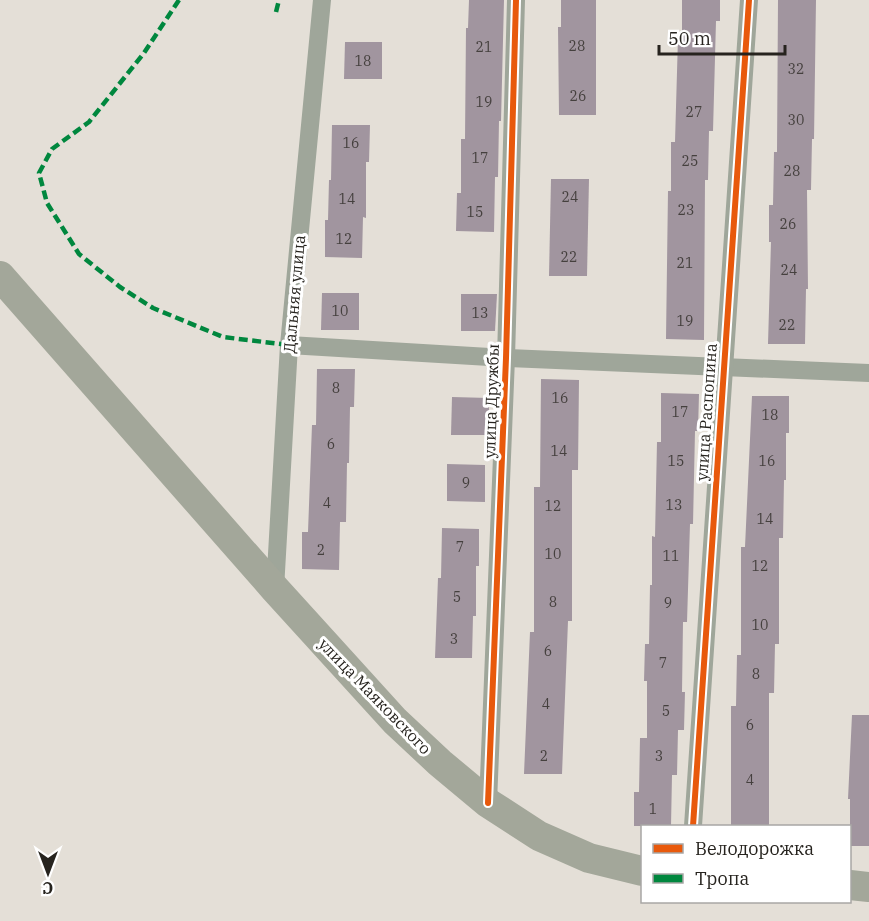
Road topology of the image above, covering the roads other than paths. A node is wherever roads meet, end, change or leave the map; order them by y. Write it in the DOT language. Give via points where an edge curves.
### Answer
graph roads {
  1 [pos="321,0"];
  2 [pos="516,0"];
  3 [pos="749,0"];
  4 [pos="0,276"];
  5 [pos="289,345"];
  6 [pos="506,358"];
  7 [pos="723,366"];
  8 [pos="869,374"];
  9 [pos="275,589"];
  10 [pos="488,802"];
  11 [pos="693,825"];
  12 [pos="641,871"];
  13 [pos="851,885"];
  14 [pos="869,887"];
  1 -- 5 [label="street, Дальняя улица"];
  2 -- 6 [label="street, улица Дружбы"];
  3 -- 7 [label="street, улица Распопина"];
  4 -- 9 [label="main road, улица Маяковского"];
  5 -- 6 [label="street"];
  5 -- 9 [label="street, Дальняя улица"];
  6 -- 7 [label="street"];
  6 -- 10 [label="street, улица Дружбы"];
  7 -- 8 [label="street"];
  7 -- 11 [label="street, улица Распопина"];
  9 -- 10 [label="main road, улица Маяковского" via="395,721"];
  10 -- 12 [label="main road, улица Маяковского" via="539,836 589,858"];
  13 -- 14 [label="main road"];
}
